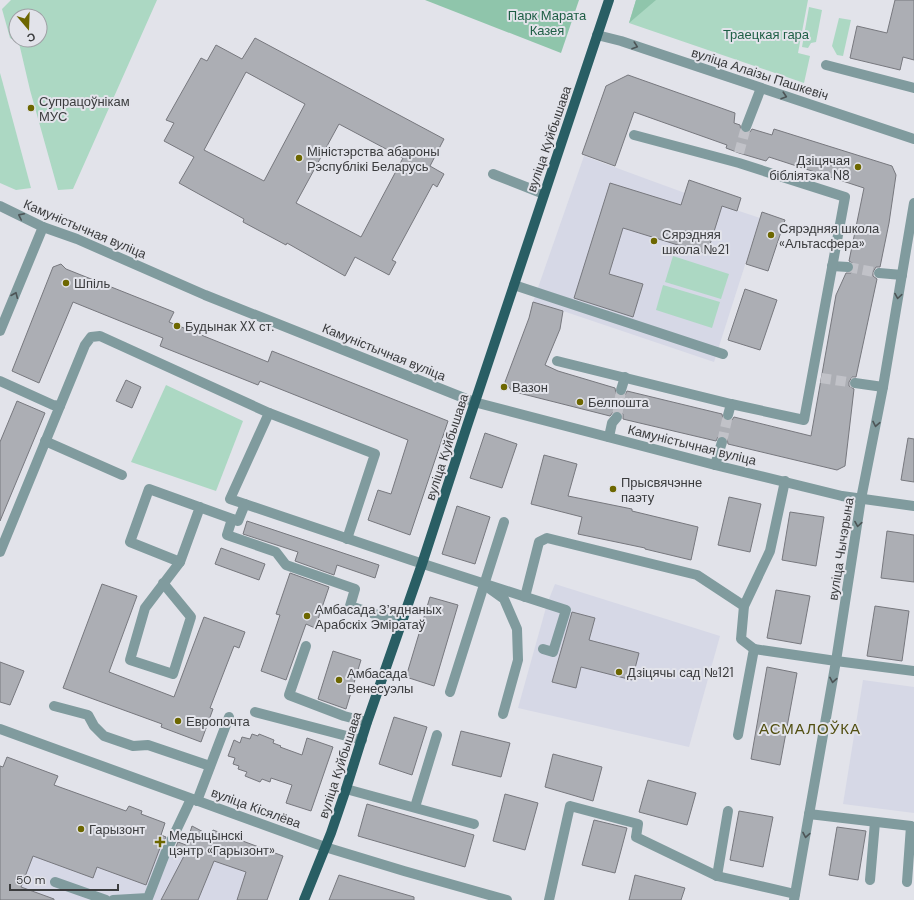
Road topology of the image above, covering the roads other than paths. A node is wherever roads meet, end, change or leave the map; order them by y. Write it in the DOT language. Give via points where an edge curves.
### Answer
graph roads {
  1 [pos="609,0"];
  2 [pos="597,35"];
  3 [pos="826,65"];
  4 [pos="760,88"];
  5 [pos="914,88"];
  6 [pos="746,127"];
  7 [pos="634,135"];
  8 [pos="914,139"];
  9 [pos="493,174"];
  10 [pos="544,194"];
  11 [pos="914,203"];
  12 [pos="0,206"];
  13 [pos="43,227"];
  14 [pos="911,244"];
  15 [pos="832,266"];
  16 [pos="848,267"];
  17 [pos="878,273"];
  18 [pos="902,275"];
  19 [pos="514,285"];
  20 [pos="0,331"];
  21 [pos="723,354"];
  22 [pos="557,361"];
  23 [pos="625,377"];
  24 [pos="0,381"];
  25 [pos="855,383"];
  26 [pos="883,387"];
  27 [pos="621,390"];
  28 [pos="474,402"];
  29 [pos="731,404"];
  30 [pos="60,406"];
  31 [pos="269,413"];
  32 [pos="728,415"];
  33 [pos="618,417"];
  34 [pos="609,437"];
  35 [pos="45,441"];
  36 [pos="722,442"];
  37 [pos="715,465"];
  38 [pos="122,475"];
  39 [pos="785,481"];
  40 [pos="861,499"];
  41 [pos="245,504"];
  42 [pos="914,506"];
  43 [pos="200,507"];
  44 [pos="232,519"];
  45 [pos="504,522"];
  46 [pos="347,539"];
  47 [pos="0,552"];
  48 [pos="180,562"];
  49 [pos="422,564"];
  50 [pos="163,584"];
  51 [pos="484,584"];
  52 [pos="525,597"];
  53 [pos="744,606"];
  54 [pos="402,623"];
  55 [pos="306,646"];
  56 [pos="543,649"];
  57 [pos="754,649"];
  58 [pos="836,661"];
  59 [pos="914,671"];
  60 [pos="450,692"];
  61 [pos="54,706"];
  62 [pos="255,712"];
  63 [pos="503,714"];
  64 [pos="229,717"];
  65 [pos="367,722"];
  66 [pos="0,729"];
  67 [pos="437,735"];
  68 [pos="738,735"];
  69 [pos="362,740"];
  70 [pos="210,766"];
  71 [pos="346,789"];
  72 [pos="194,800"];
  73 [pos="415,807"];
  74 [pos="728,811"];
  75 [pos="809,814"];
  76 [pos="875,822"];
  77 [pos="474,824"];
  78 [pos="325,847"];
  79 [pos="717,876"];
  80 [pos="870,880"];
  81 [pos="55,882"];
  82 [pos="907,882"];
  83 [pos="481,897"];
  84 [pos="795,897"];
  85 [pos="106,900"];
  86 [pos="113,900"];
  87 [pos="304,900"];
  88 [pos="507,900"];
  89 [pos="549,900"];
  1 -- 2 [label="main road, вуліца Куйбышава"];
  2 -- 4 [label="street, вуліца Алаізы Пашкевіч, one-way"];
  2 -- 10 [label="main road, вуліца Куйбышава"];
  3 -- 5 [label="street"];
  4 -- 6 [label="street"];
  4 -- 8 [label="street, вуліца Алаізы Пашкевіч, one-way"];
  7 -- 15 [label="street" via="739,158 845,197"];
  9 -- 10 [label="street"];
  10 -- 19 [label="main road, вуліца Куйбышава"];
  11 -- 14 [label="street, вуліца Чычэрына"];
  13 -- 12 [label="street, Камуністычная вуліца, one-way"];
  20 -- 13 [label="street, one-way"];
  13 -- 28 [label="street, Камуністычная вуліца" via="77,239 205,295"];
  14 -- 18 [label="street, вуліца Чычэрына"];
  15 -- 16 [label="street"];
  15 -- 29 [label="street" via="817,377 804,420"];
  17 -- 18 [label="street"];
  18 -- 26 [label="street, вуліца Чычэрына, one-way"];
  19 -- 21 [label="street"];
  19 -- 28 [label="main road, вуліца Куйбышава"];
  22 -- 23 [label="street"];
  23 -- 27 [label="street"];
  23 -- 29 [label="street"];
  24 -- 30 [label="street"];
  25 -- 26 [label="street"];
  26 -- 40 [label="street, вуліца Чычэрына, one-way"];
  28 -- 34 [label="street, Камуністычная вуліца"];
  28 -- 49 [label="main road, вуліца Куйбышава"];
  29 -- 32 [label="street"];
  30 -- 31 [label="street" via="91,337 100,336"];
  30 -- 35 [label="street"];
  31 -- 41 [label="street" via="230,499"];
  31 -- 46 [label="street" via="375,454"];
  33 -- 34 [label="street" via="612,423"];
  34 -- 37 [label="street, Камуністычная вуліца"];
  35 -- 38 [label="street"];
  35 -- 47 [label="street"];
  36 -- 37 [label="street"];
  37 -- 39 [label="street, Камуністычная вуліца"];
  39 -- 40 [label="street, Камуністычная вуліца"];
  39 -- 53 [label="street" via="770,551"];
  40 -- 42 [label="street, Камуністычная вуліца"];
  40 -- 58 [label="street, вуліца Чычэрына, one-way"];
  41 -- 44 [label="street" via="238,521"];
  41 -- 46 [label="street"];
  43 -- 44 [label="street"];
  43 -- 48 [label="street"];
  43 -- 48 [label="street" via="149,489 130,542"];
  44 -- 54 [label="street" via="227,535 276,552 286,565 355,589 350,606"];
  45 -- 51 [label="street"];
  46 -- 49 [label="street"];
  48 -- 50 [label="street"];
  49 -- 51 [label="street"];
  49 -- 54 [label="main road, вуліца Куйбышава"];
  50 -- 50 [label="street" via="145,608 130,660 173,674 191,618"];
  51 -- 52 [label="street"];
  51 -- 60 [label="street"];
  51 -- 63 [label="street" via="504,599 517,629 518,660"];
  52 -- 53 [label="street" via="539,542 547,538 697,575"];
  52 -- 56 [label="street" via="566,610 553,652"];
  53 -- 57 [label="street" via="741,639"];
  54 -- 65 [label="main road, вуліца Куйбышава"];
  55 -- 65 [label="street" via="289,696"];
  57 -- 58 [label="street"];
  57 -- 68 [label="street"];
  58 -- 59 [label="street"];
  58 -- 75 [label="street, вуліца Чычэрына, one-way"];
  61 -- 70 [label="street" via="88,715 104,736 133,746 148,745"];
  62 -- 69 [label="street"];
  64 -- 70 [label="street"];
  65 -- 69 [label="main road, вуліца Куйбышава"];
  66 -- 72 [label="street, вуліца Кісялёва"];
  67 -- 73 [label="street"];
  69 -- 71 [label="main road, вуліца Куйбышава"];
  70 -- 72 [label="street"];
  71 -- 73 [label="street"];
  71 -- 78 [label="main road, вуліца Куйбышава"];
  72 -- 78 [label="street, вуліца Кісялёва"];
  72 -- 86 [label="street" via="165,854 148,898"];
  73 -- 77 [label="street"];
  74 -- 79 [label="street"];
  75 -- 76 [label="street"];
  75 -- 84 [label="street, вуліца Чычэрына, one-way"];
  76 -- 80 [label="street"];
  76 -- 82 [label="street" via="911,826"];
  78 -- 83 [label="street, вуліца Кісялёва"];
  78 -- 87 [label="main road, вуліца Куйбышава"];
  79 -- 84 [label="street"];
  79 -- 89 [label="street" via="636,837 638,824 570,806"];
  81 -- 85 [label="street"];
  83 -- 88 [label="street, вуліца Кісялёва"];
}
